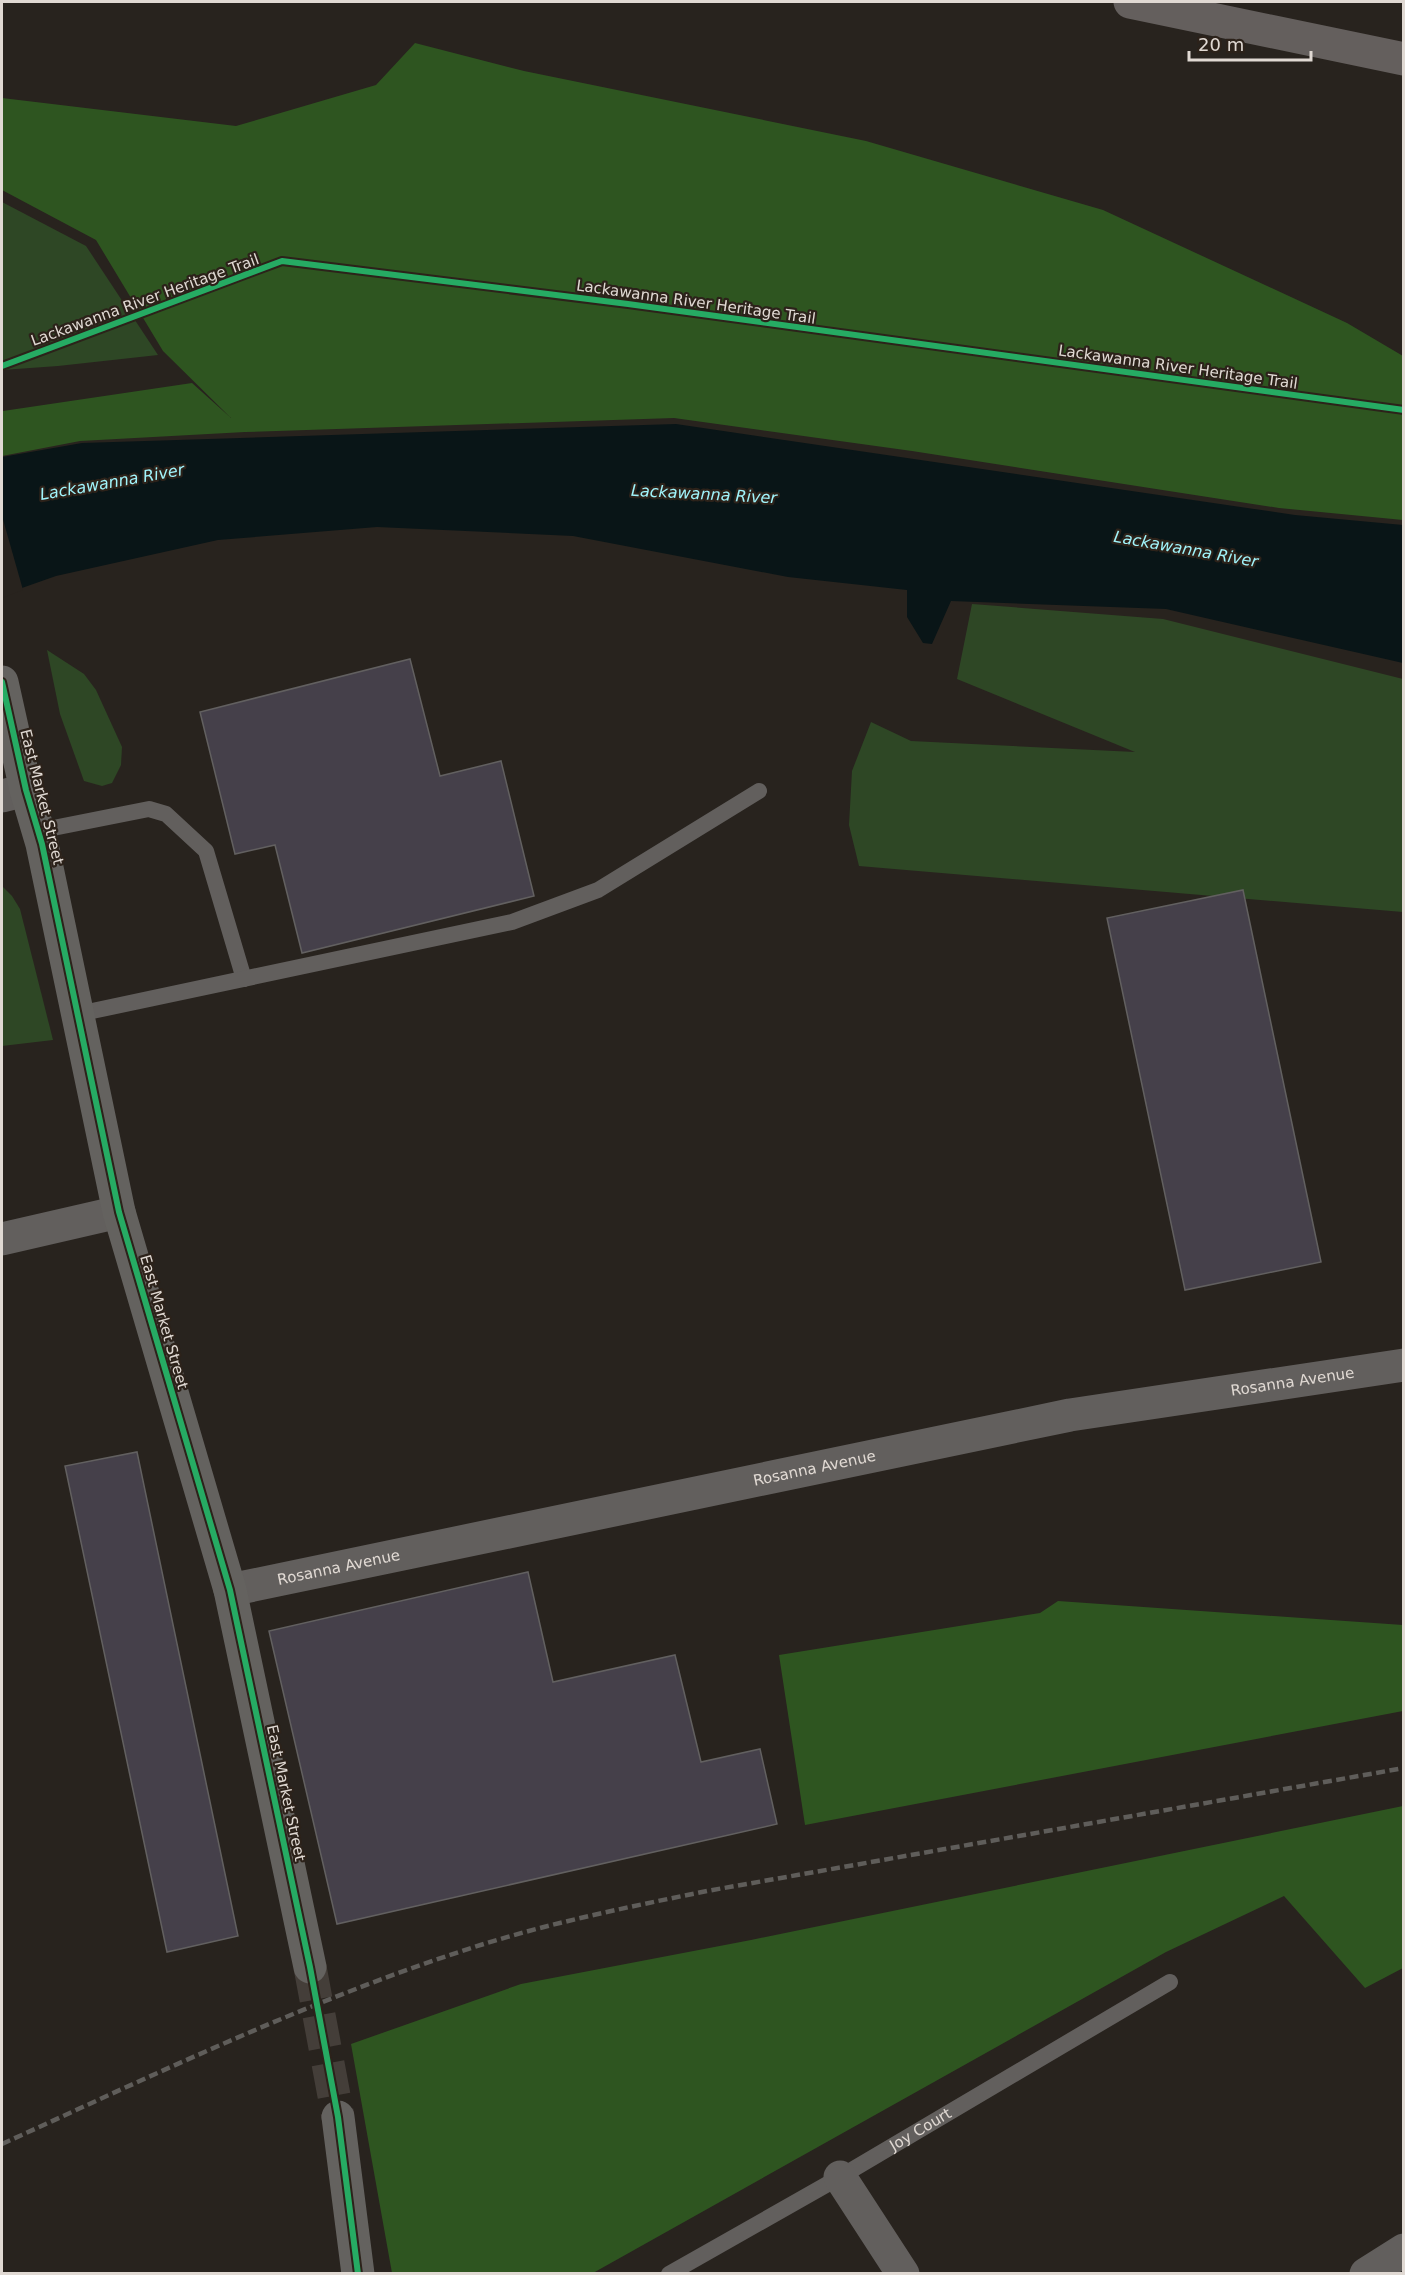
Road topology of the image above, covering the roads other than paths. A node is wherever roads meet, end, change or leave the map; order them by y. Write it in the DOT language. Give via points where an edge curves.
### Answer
graph roads {
  1 [pos="1130,2"];
  2 [pos="1404,59"];
  3 [pos="2,682"];
  4 [pos="759,790"];
  5 [pos="14,793"];
  6 [pos="38,831"];
  7 [pos="244,979"];
  8 [pos="78,1014"];
  9 [pos="119,1212"];
  10 [pos="2,1239"];
  11 [pos="1404,1365"];
  12 [pos="230,1590"];
  13 [pos="310,1967"];
  14 [pos="1170,1982"];
  15 [pos="338,2116"];
  16 [pos="840,2177"];
  17 [pos="1404,2250"];
  18 [pos="358,2274"];
  19 [pos="669,2274"];
  20 [pos="903,2274"];
  21 [pos="1366,2274"];
  1 -- 2 [label="main road"];
  3 -- 5 [label="street, East Market Street"];
  4 -- 7 [label="lane" via="598,890 512,922"];
  5 -- 6 [label="street, East Market Street"];
  6 -- 7 [label="lane" via="149,809 166,814 206,851"];
  6 -- 8 [label="street, East Market Street"];
  7 -- 8 [label="lane"];
  8 -- 9 [label="street, East Market Street"];
  9 -- 10 [label="street"];
  9 -- 12 [label="street, East Market Street"];
  11 -- 12 [label="street, Rosanna Avenue" via="1070,1415"];
  12 -- 13 [label="street, East Market Street"];
  14 -- 16 [label="lane, Joy Court"];
  15 -- 18 [label="street"];
  16 -- 19 [label="lane, Joy Court"];
  16 -- 20 [label="street"];
  17 -- 21 [label="street"];
}
